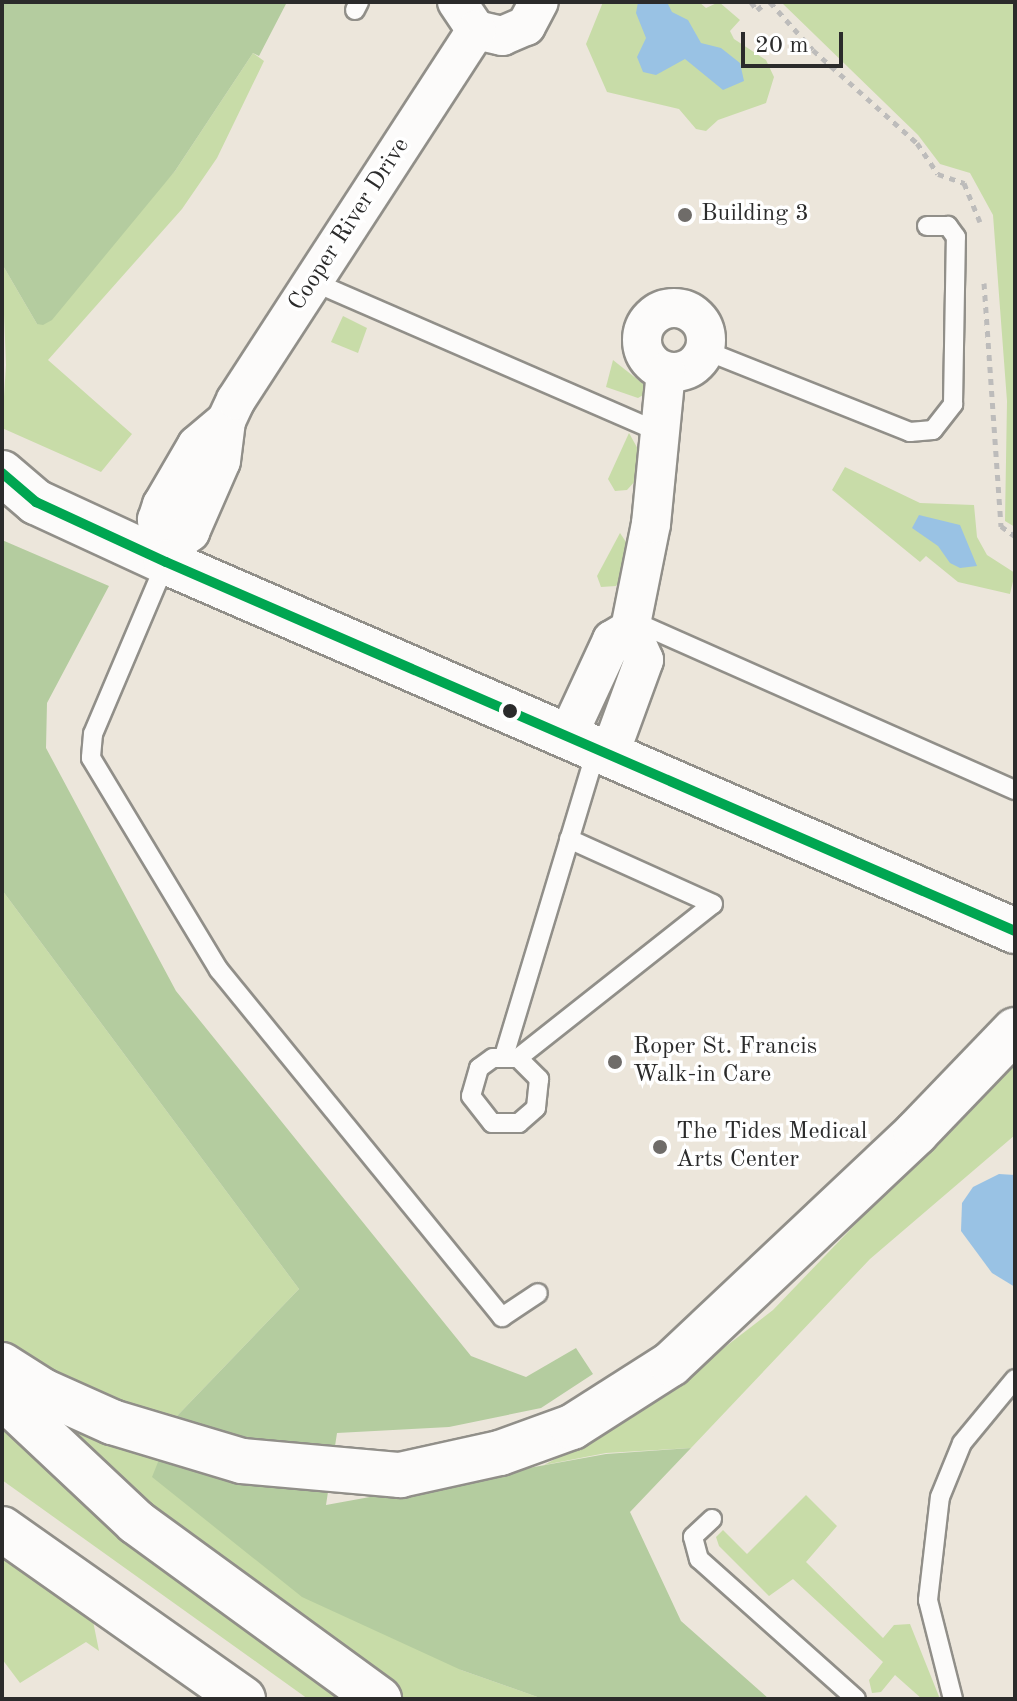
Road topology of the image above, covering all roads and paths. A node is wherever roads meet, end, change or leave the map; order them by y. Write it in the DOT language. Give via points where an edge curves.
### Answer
graph roads {
  1 [pos="539,2"];
  2 [pos="751,2"];
  3 [pos="767,2"];
  4 [pos="466,16"];
  5 [pos="927,226"];
  6 [pos="314,282"];
  7 [pos="704,350"];
  8 [pos="666,372"];
  9 [pos="659,432"];
  10 [pos="2,473"];
  11 [pos="19,500"];
  12 [pos="169,554"];
  13 [pos="631,624"];
  14 [pos="592,745"];
  15 [pos="1015,790"];
  16 [pos="569,839"];
  17 [pos="1015,931"];
  18 [pos="1015,1030"];
  19 [pos="538,1293"];
  20 [pos="2,1365"];
  21 [pos="1015,1379"];
  22 [pos="2,1396"];
  23 [pos="712,1519"];
  24 [pos="2,1529"];
  25 [pos="243,1699"];
  26 [pos="379,1699"];
  27 [pos="856,1699"];
  28 [pos="953,1699"];
  1 -- 4 [label="street" via="534,15 515,33 502,36"];
  2 -- 3 [label="path" via="757,10"];
  4 -- 6 [label="street, Cooper River Drive"];
  5 -- 7 [label="lane" via="948,226 956,237 953,404 933,430 910,432"];
  6 -- 9 [label="lane"];
  6 -- 12 [label="street, Cooper River Drive" via="226,421 221,461 190,532"];
  7 -- 8 [label="street" via="688,369"];
  7 -- 8 [label="street" via="705,332 693,313 659,310 645,323 641,345 652,365"];
  8 -- 9 [label="street"];
  9 -- 13 [label="street" via="651,524"];
  10 -- 11 [label="main road"];
  11 -- 12 [label="main road"];
  12 -- 14 [label="main road"];
  12 -- 19 [label="lane" via="93,734 91,758 219,970 502,1317"];
  13 -- 14 [label="street" via="612,640"];
  13 -- 15 [label="lane"];
  14 -- 16 [label="lane"];
  14 -- 17 [label="main road"];
  16 -- 16 [label="lane" via="713,904 511,1057"];
  18 -- 20 [label="main road" via="723,1319 621,1399 572,1427 448,1467 400,1475 337,1473 242,1461 170,1443 43,1391"];
  21 -- 28 [label="lane" via="962,1443 940,1497 928,1600"];
  22 -- 26 [label="main road" via="136,1522"];
  23 -- 27 [label="lane" via="693,1537 699,1559"];
  24 -- 25 [label="main road"];
}
